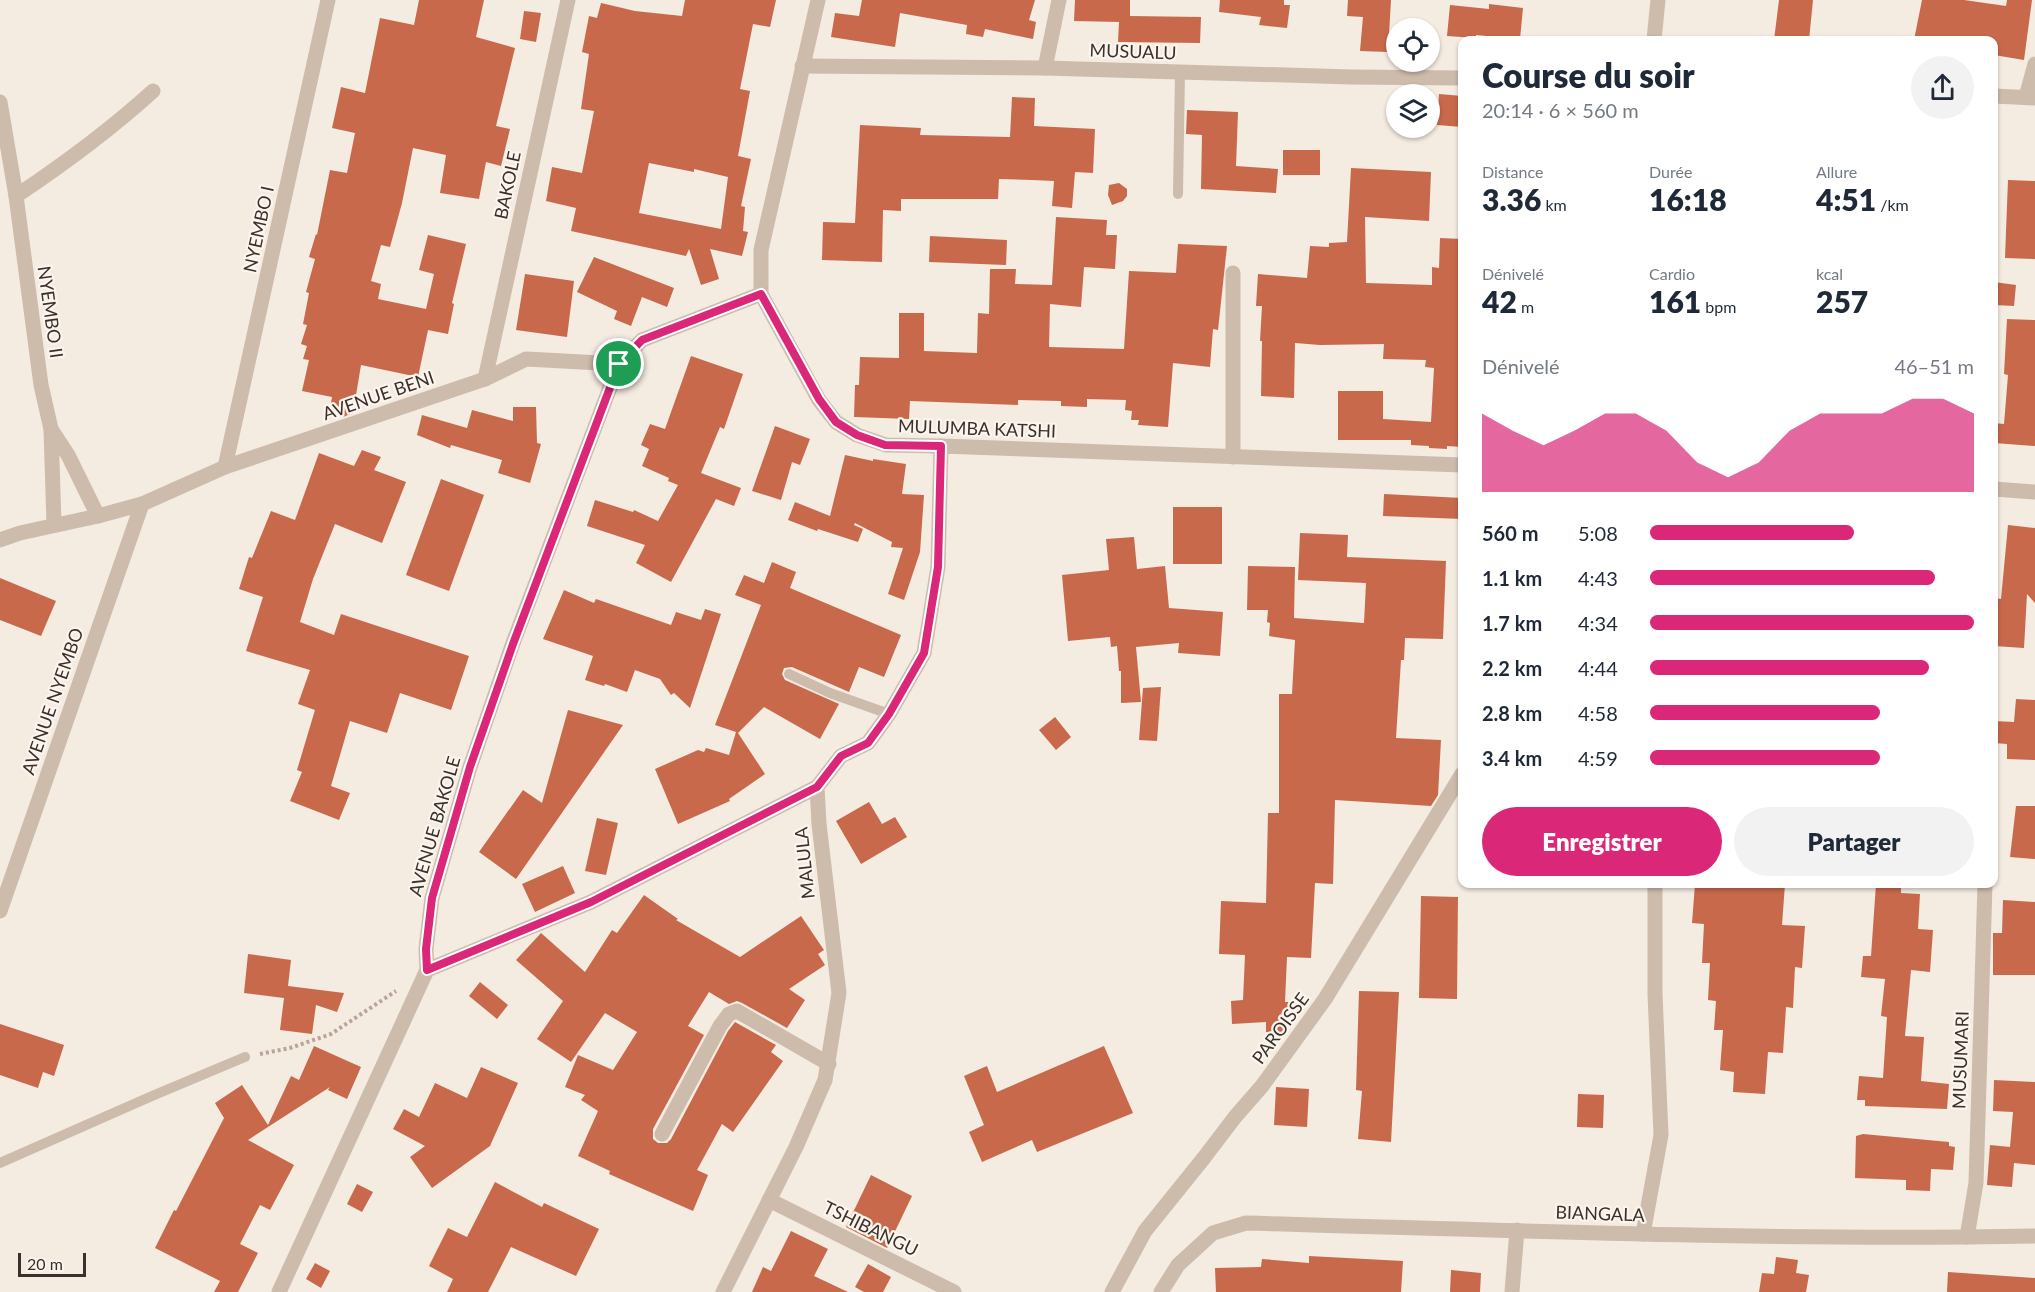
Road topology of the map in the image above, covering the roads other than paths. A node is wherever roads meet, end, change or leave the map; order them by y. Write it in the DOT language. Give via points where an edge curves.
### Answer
graph roads {
  1 [pos="328,0"];
  2 [pos="568,0"];
  3 [pos="818,0"];
  4 [pos="1059,0"];
  5 [pos="1658,0"];
  6 [pos="1654,36"];
  7 [pos="2035,64"];
  8 [pos="802,66"];
  9 [pos="1045,68"];
  10 [pos="1180,72"];
  11 [pos="1458,78"];
  12 [pos="153,91"];
  13 [pos="1998,96"];
  14 [pos="2031,98"];
  15 [pos="0,102"];
  16 [pos="1178,195"];
  17 [pos="16,196"];
  18 [pos="1233,273"];
  19 [pos="761,294"];
  20 [pos="619,364"];
  21 [pos="485,379"];
  22 [pos="51,429"];
  23 [pos="941,446"];
  24 [pos="1233,457"];
  25 [pos="1458,465"];
  26 [pos="225,467"];
  27 [pos="1998,489"];
  28 [pos="2035,492"];
  29 [pos="142,504"];
  30 [pos="98,516"];
  31 [pos="54,524"];
  32 [pos="0,540"];
  33 [pos="789,674"];
  34 [pos="889,714"];
  35 [pos="1458,781"];
  36 [pos="817,787"];
  37 [pos="1655,888"];
  38 [pos="1985,888"];
  39 [pos="0,911"];
  40 [pos="427,970"];
  41 [pos="245,1057"];
  42 [pos="829,1064"];
  43 [pos="662,1134"];
  44 [pos="0,1163"];
  45 [pos="769,1200"];
  46 [pos="1517,1230"];
  47 [pos="1643,1234"];
  48 [pos="2035,1236"];
  49 [pos="1967,1237"];
  50 [pos="279,1292"];
  51 [pos="723,1292"];
  52 [pos="954,1292"];
  53 [pos="1112,1292"];
  54 [pos="1161,1292"];
  55 [pos="1512,1292"];
  1 -- 26 [label="street, NYEMBO I"];
  2 -- 21 [label="street, BAKOLE"];
  3 -- 8 [label="street, MULUMBA KATSHI"];
  4 -- 9 [label="street"];
  5 -- 6 [label="street"];
  7 -- 14 [label="street"];
  8 -- 9 [label="street, MUSUALU"];
  8 -- 19 [label="street, MULUMBA KATSHI" via="761,250"];
  9 -- 10 [label="street, MUSUALU"];
  10 -- 11 [label="street, MUSUALU"];
  10 -- 16 [label="lane"];
  12 -- 17 [label="street" via="119,121"];
  13 -- 14 [label="street"];
  15 -- 17 [label="street, NYEMBO II"];
  17 -- 22 [label="street, NYEMBO II" via="41,386"];
  18 -- 24 [label="street"];
  19 -- 20 [label="street" via="642,340"];
  19 -- 23 [label="street, MULUMBA KATSHI" via="819,399 836,422 885,445"];
  20 -- 21 [label="street, AVENUE BENI" via="526,359"];
  20 -- 40 [label="street, AVENUE BAKOLE" via="470,767 432,898"];
  21 -- 26 [label="street, AVENUE BENI"];
  22 -- 30 [label="street, NYEMBO II" via="69,455"];
  22 -- 31 [label="street"];
  23 -- 24 [label="street, MULUMBA KATSHI"];
  23 -- 34 [label="street" via="938,567 924,653"];
  24 -- 25 [label="street, MULUMBA KATSHI"];
  26 -- 29 [label="street, AVENUE BENI"];
  27 -- 28 [label="street"];
  29 -- 30 [label="street, AVENUE BENI"];
  29 -- 39 [label="street, AVENUE NYEMBO"];
  30 -- 31 [label="street, AVENUE BENI"];
  31 -- 32 [label="street, AVENUE BENI"];
  33 -- 34 [label="lane"];
  34 -- 36 [label="street" via="868,743 841,756"];
  35 -- 53 [label="street, PAROISSE" via="1325,999 1262,1086 1145,1231"];
  36 -- 40 [label="street" via="591,902"];
  36 -- 42 [label="street, MALULA" via="839,993"];
  37 -- 47 [label="street" via="1661,1135"];
  38 -- 49 [label="street, MUSUMARI" via="1976,1183"];
  40 -- 50 [label="street, AVENUE BAKOLE"];
  41 -- 44 [label="lane"];
  42 -- 43 [label="street" via="737,1011 729,1014"];
  42 -- 45 [label="street, MALULA" via="796,1148"];
  45 -- 51 [label="street, MALULA"];
  45 -- 52 [label="street, TSHIBANGU"];
  46 -- 47 [label="street, BIANGALA"];
  46 -- 54 [label="street, BIANGALA" via="1246,1223 1213,1233 1178,1265"];
  46 -- 55 [label="street"];
  47 -- 49 [label="street, BIANGALA"];
  48 -- 49 [label="street, BIANGALA"];
}
